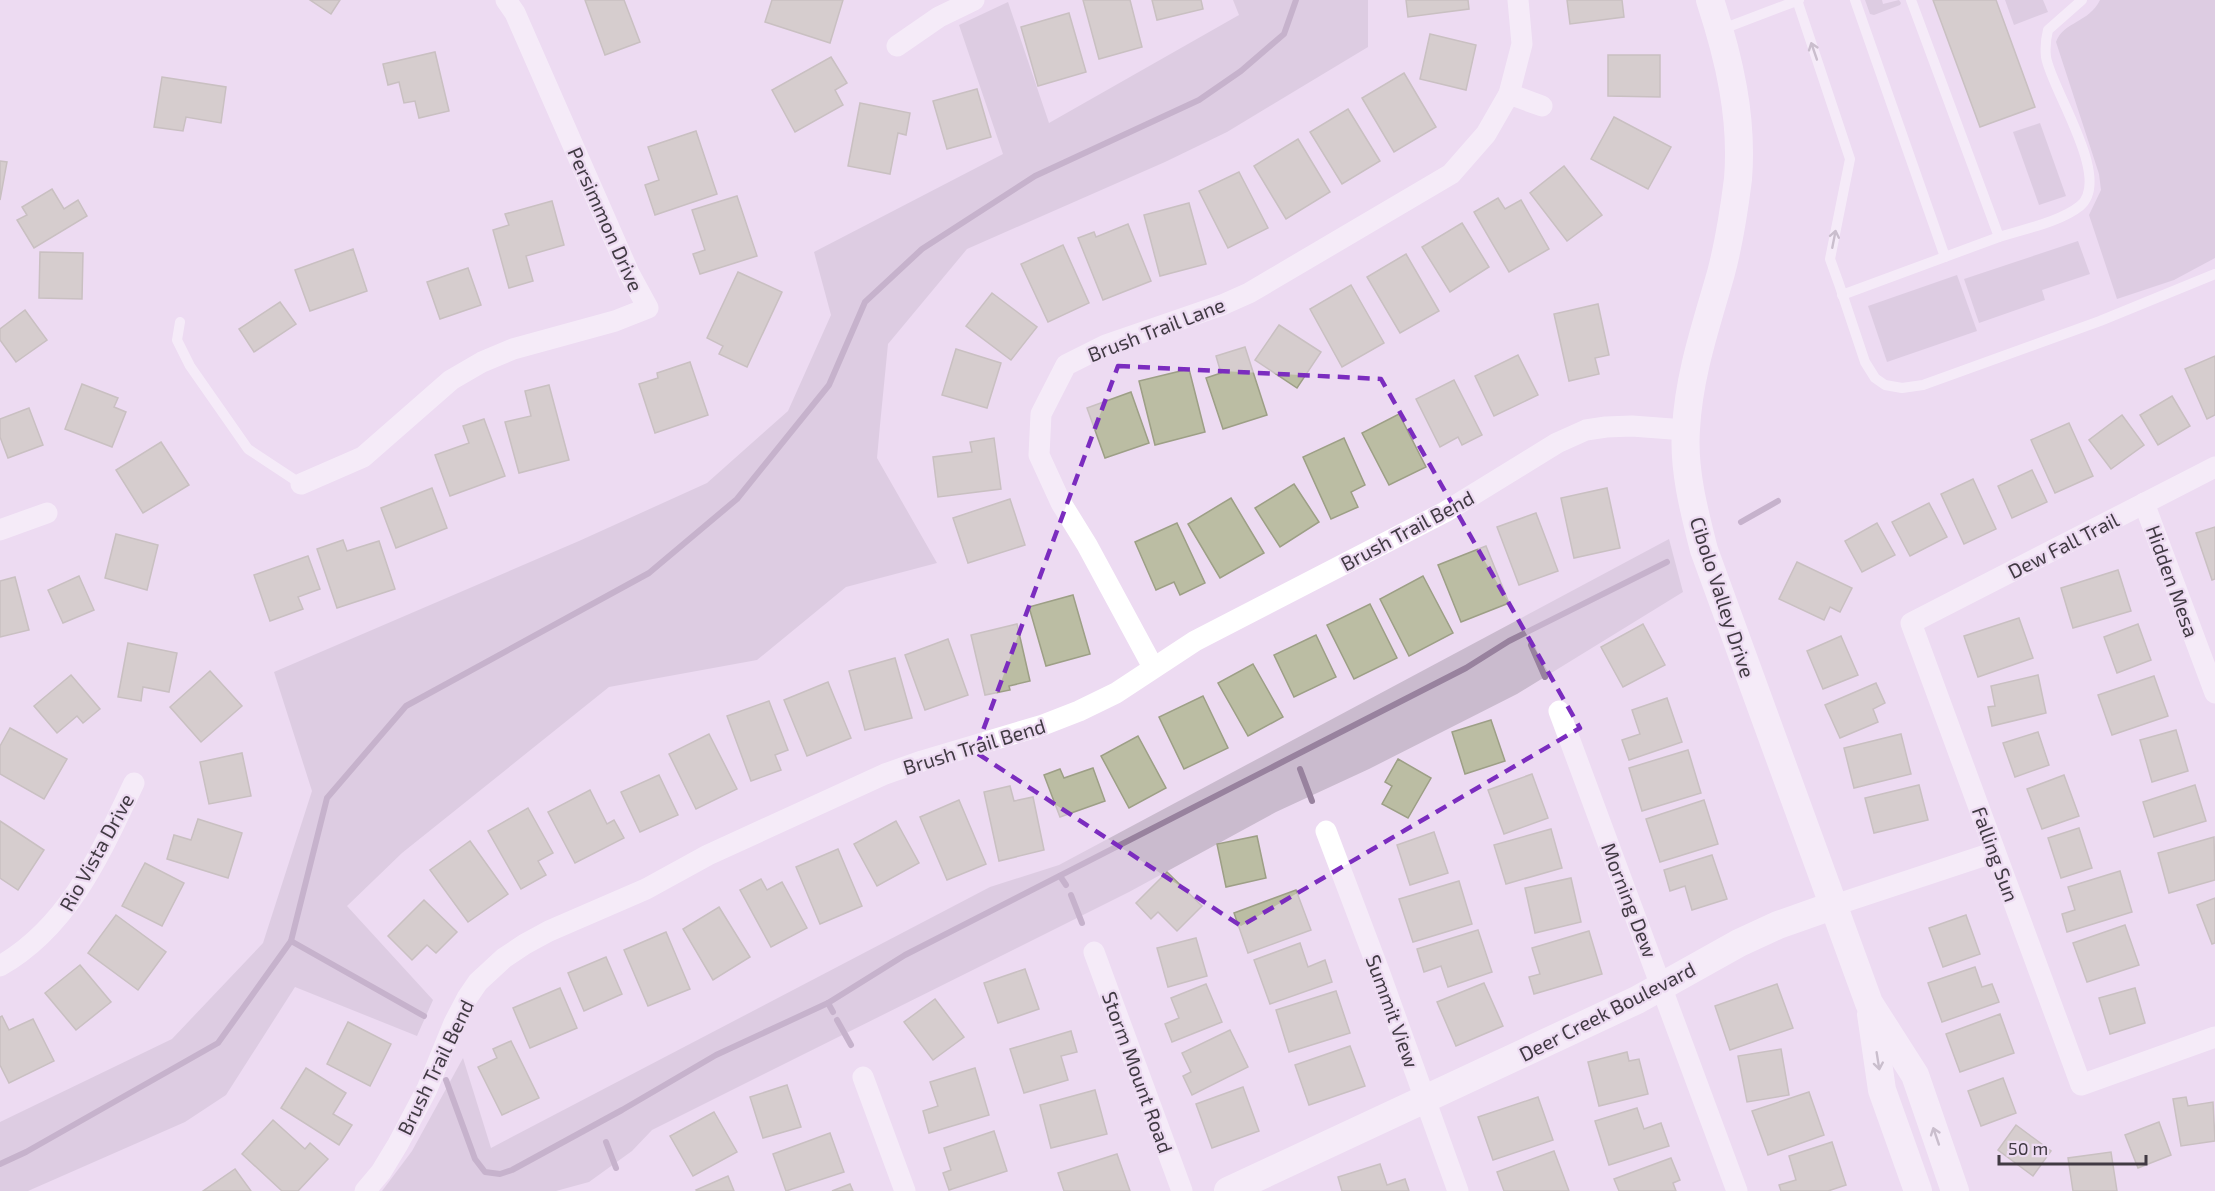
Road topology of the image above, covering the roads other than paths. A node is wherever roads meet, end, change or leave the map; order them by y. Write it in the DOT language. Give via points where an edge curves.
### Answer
graph roads {
  1 [pos="506,0"];
  2 [pos="974,0"];
  3 [pos="1518,0"];
  4 [pos="1710,0"];
  5 [pos="1798,0"];
  6 [pos="1855,0"];
  7 [pos="1911,0"];
  8 [pos="2082,0"];
  9 [pos="1720,30"];
  10 [pos="897,46"];
  11 [pos="1509,94"];
  12 [pos="1542,106"];
  13 [pos="1999,237"];
  14 [pos="1945,257"];
  15 [pos="2215,274"];
  16 [pos="1842,295"];
  17 [pos="180,322"];
  18 [pos="1685,430"];
  19 [pos="2215,467"];
  20 [pos="301,484"];
  21 [pos="2144,503"];
  22 [pos="47,513"];
  23 [pos="0,530"];
  24 [pos="1911,622"];
  25 [pos="1153,667"];
  26 [pos="2215,693"];
  27 [pos="1558,711"];
  28 [pos="135,783"];
  29 [pos="1326,831"];
  30 [pos="1995,852"];
  31 [pos="1832,906"];
  32 [pos="1094,952"];
  33 [pos="0,966"];
  34 [pos="1662,986"];
  35 [pos="1869,1003"];
  36 [pos="2215,1037"];
  37 [pos="862,1077"];
  38 [pos="1425,1100"];
  39 [pos="365,1191"];
  40 [pos="905,1191"];
  41 [pos="1182,1191"];
  42 [pos="1228,1191"];
  43 [pos="1458,1191"];
  44 [pos="1737,1191"];
  45 [pos="1918,1191"];
  46 [pos="1955,1191"];
  1 -- 20 [label="street, Persimmon Drive" via="648,308 482,362 451,380 363,458"];
  2 -- 10 [label="street" via="939,17"];
  3 -- 11 [label="street, Brush Trail Lane" via="1522,44"];
  4 -- 9 [label="main road, Cibolo Valley Drive"];
  5 -- 9 [label="lane"];
  16 -- 5 [label="lane, one-way" via="1830,259 1850,159"];
  6 -- 14 [label="lane"];
  7 -- 13 [label="lane"];
  8 -- 13 [label="lane" via="2048,30 2046,58 2086,157 2090,188 2082,205 2066,215"];
  9 -- 18 [label="main road, Cibolo Valley Drive" via="1733,80 1738,177 1729,239 1694,367"];
  11 -- 12 [label="street"];
  11 -- 25 [label="street, Brush Trail Lane" via="1486,134 1451,174 1249,292 1106,345 1066,365 1041,414 1039,455 1061,503"];
  13 -- 14 [label="lane"];
  14 -- 16 [label="lane"];
  15 -- 16 [label="lane" via="2089,325 1923,385 1902,388 1885,385 1875,378 1865,362"];
  17 -- 20 [label="lane" via="177,340 190,366 248,449"];
  18 -- 25 [label="street, Brush Trail Bend" via="1632,426 1586,430 1557,443 1445,512 1195,641"];
  18 -- 31 [label="main road, Cibolo Valley Drive" via="1694,511 1704,550"];
  19 -- 21 [label="street, Dew Fall Trail"];
  21 -- 24 [label="street, Dew Fall Trail"];
  21 -- 26 [label="street, Hidden Mesa"];
  22 -- 23 [label="street"];
  24 -- 30 [label="street, Falling Sun"];
  25 -- 39 [label="street, Brush Trail Bend" via="1116,693 1079,711 922,761 840,793 646,889 549,931 504,958 467,998 398,1144"];
  27 -- 34 [label="street, Morning Dew"];
  28 -- 33 [label="street, Rio Vista Drive" via="75,897 39,938"];
  29 -- 38 [label="street, Summit View"];
  30 -- 31 [label="street, Deer Creek Boulevard"];
  30 -- 36 [label="street, Falling Sun" via="2080,1085"];
  31 -- 34 [label="main road, Deer Creek Boulevard" via="1768,929"];
  31 -- 35 [label="main road, Cibolo Valley Drive"];
  32 -- 41 [label="street, Storm Mount Road"];
  34 -- 38 [label="main road, Deer Creek Boulevard"];
  34 -- 44 [label="street, Morning Dew"];
  35 -- 45 [label="main road, Cibolo Valley Drive, one-way" via="1882,1090"];
  46 -- 35 [label="main road, Cibolo Valley Drive, one-way" via="1915,1075"];
  37 -- 40 [label="street"];
  38 -- 42 [label="main road, Deer Creek Boulevard"];
  38 -- 43 [label="street, Summit View"];
}
